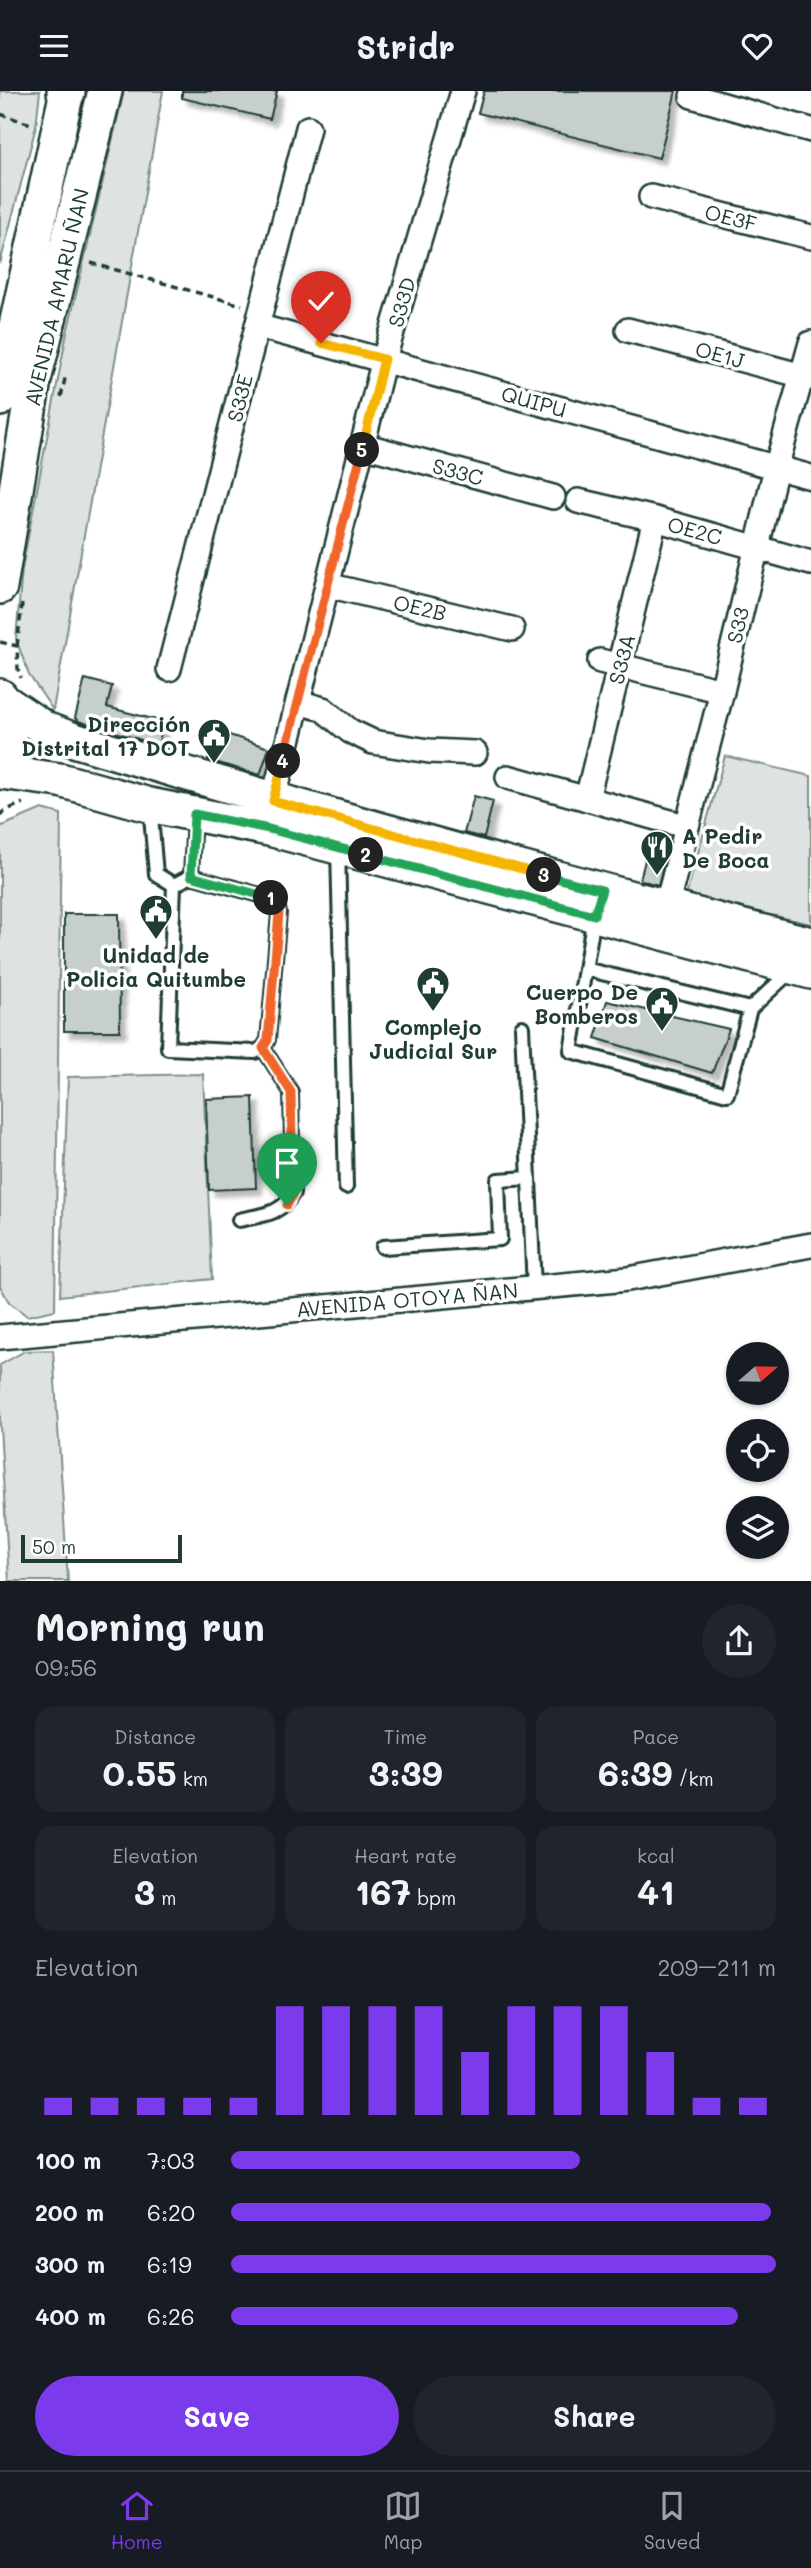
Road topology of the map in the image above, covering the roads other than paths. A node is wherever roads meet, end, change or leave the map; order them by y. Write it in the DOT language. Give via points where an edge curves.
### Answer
graph roads {
  1 [pos="66,91"];
  2 [pos="105,91"];
  3 [pos="463,91"];
  4 [pos="692,96"];
  5 [pos="308,128"];
  6 [pos="811,130"];
  7 [pos="651,197"];
  8 [pos="811,237"];
  9 [pos="259,318"];
  10 [pos="628,330"];
  11 [pos="811,343"];
  12 [pos="384,359"];
  13 [pos="807,377"];
  14 [pos="0,399"];
  15 [pos="363,445"];
  16 [pos="776,468"];
  17 [pos="811,477"];
  18 [pos="553,497"];
  19 [pos="578,501"];
  20 [pos="655,519"];
  21 [pos="756,546"];
  22 [pos="811,563"];
  23 [pos="327,585"];
  24 [pos="11,593"];
  25 [pos="512,629"];
  26 [pos="610,663"];
  27 [pos="169,669"];
  28 [pos="722,691"];
  29 [pos="10,694"];
  30 [pos="298,702"];
  31 [pos="475,753"];
  32 [pos="0,759"];
  33 [pos="0,772"];
  34 [pos="508,777"];
  35 [pos="587,799"];
  36 [pos="273,801"];
  37 [pos="149,805"];
  38 [pos="194,814"];
  39 [pos="685,826"];
  40 [pos="338,848"];
  41 [pos="191,876"];
  42 [pos="174,885"];
  43 [pos="598,903"];
  44 [pos="666,908"];
  45 [pos="806,961"];
  46 [pos="585,968"];
  47 [pos="750,1009"];
  48 [pos="522,1027"];
  49 [pos="263,1048"];
  50 [pos="529,1178"];
  51 [pos="346,1187"];
  52 [pos="239,1220"];
  53 [pos="811,1245"];
  54 [pos="383,1248"];
  55 [pos="534,1288"];
  56 [pos="0,1337"];
  1 -- 14 [label="street, AVENIDA AMARU ÑAN"];
  2 -- 24 [label="street, AVENIDA AMARU ÑAN" via="34,380"];
  3 -- 12 [label="street, S33D"];
  4 -- 6 [label="street"];
  5 -- 9 [label="street, S33E"];
  7 -- 8 [label="street, OE3F"];
  9 -- 12 [label="street, QUIPU"];
  9 -- 27 [label="street, S33E"];
  10 -- 13 [label="street, OE1J"];
  11 -- 13 [label="street, S33"];
  12 -- 15 [label="street, S33D"];
  12 -- 16 [label="street, QUIPU"];
  13 -- 16 [label="street, S33"];
  15 -- 18 [label="street, S33C"];
  15 -- 23 [label="street, S33D"];
  16 -- 17 [label="street, QUIPU"];
  16 -- 21 [label="street, S33"];
  19 -- 20 [label="street, OE2C"];
  20 -- 21 [label="street, OE2C"];
  20 -- 26 [label="street, S33A"];
  21 -- 22 [label="street, OE2C"];
  21 -- 28 [label="street, S33"];
  23 -- 25 [label="street, OE2B"];
  23 -- 30 [label="street, S33D"];
  26 -- 28 [label="street"];
  26 -- 35 [label="street, S33A"];
  28 -- 39 [label="street, S33"];
  29 -- 32 [label="street" via="9,740"];
  29 -- 36 [label="street" via="45,729"];
  30 -- 31 [label="street" via="323,709 373,742"];
  30 -- 36 [label="street, S33D"];
  33 -- 37 [label="street" via="61,780"];
  34 -- 35 [label="street"];
  35 -- 39 [label="street"];
  36 -- 43 [label="street"];
  37 -- 38 [label="street"];
  37 -- 42 [label="lane" via="156,874"];
  38 -- 40 [label="street"];
  38 -- 41 [label="lane"];
  39 -- 44 [label="street, S33"];
  40 -- 43 [label="street"];
  40 -- 51 [label="lane"];
  41 -- 42 [label="lane"];
  41 -- 49 [label="lane" via="271,898 277,904 268,1040"];
  42 -- 49 [label="lane" via="168,1048 255,1052"];
  43 -- 44 [label="street"];
  43 -- 45 [label="street"];
  43 -- 46 [label="lane"];
  44 -- 45 [label="street"];
  45 -- 47 [label="lane"];
  46 -- 47 [label="lane"];
  46 -- 47 [label="lane" via="571,1052 727,1094"];
  48 -- 50 [label="lane"];
  49 -- 52 [label="lane" via="291,1092 293,1193 276,1213"];
  50 -- 54 [label="lane" via="498,1180 500,1239"];
  50 -- 55 [label="lane"];
  53 -- 55 [label="street, AVENIDA OTOYA ÑAN" via="628,1279"];
  55 -- 56 [label="street, AVENIDA OTOYA ÑAN"];
}
